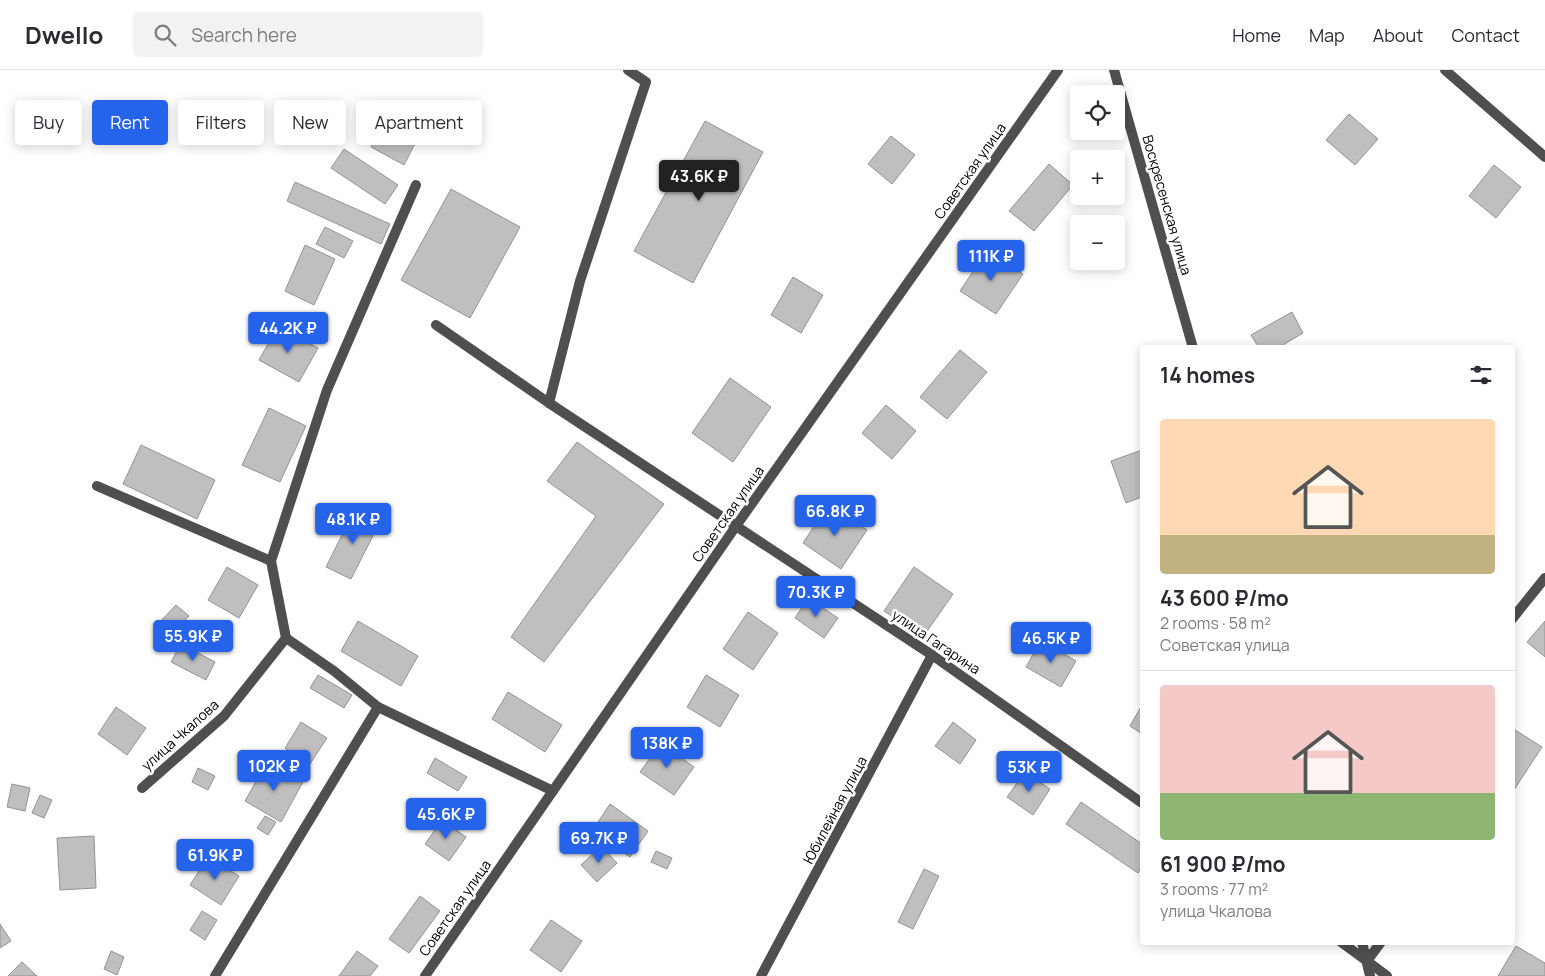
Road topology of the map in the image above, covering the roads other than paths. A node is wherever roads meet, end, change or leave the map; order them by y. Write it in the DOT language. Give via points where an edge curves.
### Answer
graph roads {
  1 [pos="628,70"];
  2 [pos="1058,70"];
  3 [pos="1114,70"];
  4 [pos="1446,70"];
  5 [pos="1545,157"];
  6 [pos="416,185"];
  7 [pos="436,325"];
  8 [pos="1192,345"];
  9 [pos="549,403"];
  10 [pos="97,486"];
  11 [pos="736,526"];
  12 [pos="271,560"];
  13 [pos="1545,578"];
  14 [pos="1515,615"];
  15 [pos="286,638"];
  16 [pos="932,656"];
  17 [pos="378,708"];
  18 [pos="142,788"];
  19 [pos="553,791"];
  20 [pos="1140,802"];
  21 [pos="1345,945"];
  22 [pos="1363,945"];
  23 [pos="1379,945"];
  24 [pos="1367,961"];
  25 [pos="215,976"];
  26 [pos="424,976"];
  27 [pos="761,976"];
  28 [pos="1370,976"];
  29 [pos="1387,976"];
  1 -- 9 [label="street" via="646,82 580,281"];
  2 -- 11 [label="street, Советская улица"];
  3 -- 8 [label="street, Воскресенская улица"];
  4 -- 5 [label="street"];
  6 -- 12 [label="street" via="327,390"];
  7 -- 9 [label="street, улица Гагарина"];
  9 -- 11 [label="street, улица Гагарина"];
  10 -- 12 [label="street"];
  11 -- 16 [label="street, улица Гагарина"];
  11 -- 19 [label="street, Советская улица"];
  12 -- 15 [label="street"];
  13 -- 14 [label="street"];
  15 -- 17 [label="street" via="334,671"];
  15 -- 18 [label="street, улица Чкалова" via="224,716"];
  16 -- 20 [label="street, улица Гагарина"];
  16 -- 27 [label="street, Юбилейная улица"];
  17 -- 19 [label="street"];
  17 -- 25 [label="street"];
  19 -- 26 [label="street, Советская улица"];
  21 -- 24 [label="street"];
  22 -- 24 [label="street"];
  23 -- 24 [label="street"];
  24 -- 28 [label="street"];
  24 -- 29 [label="street"];
}
